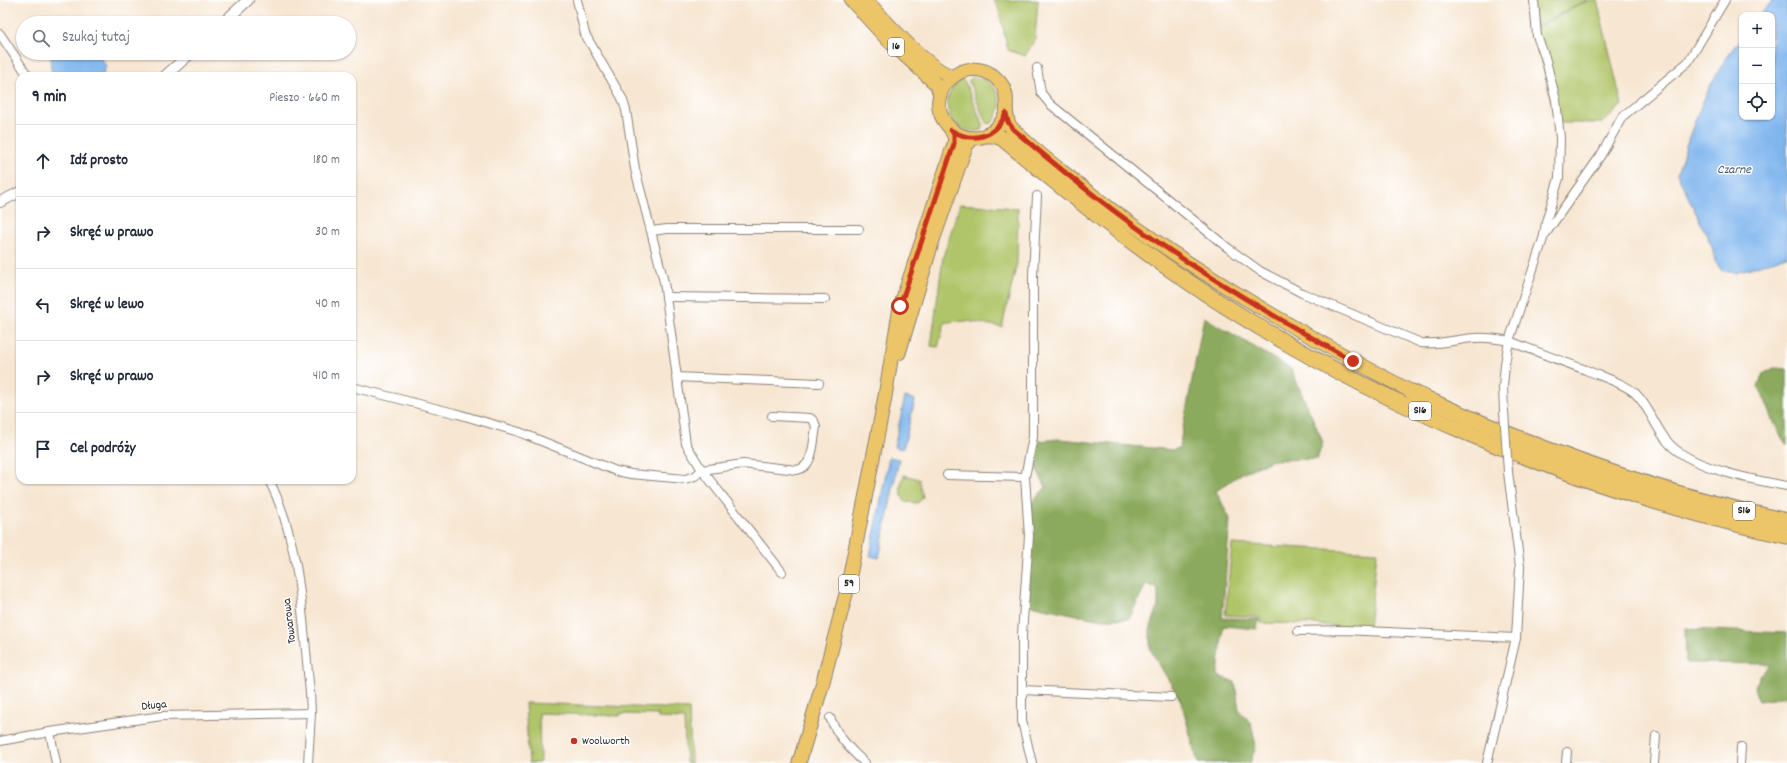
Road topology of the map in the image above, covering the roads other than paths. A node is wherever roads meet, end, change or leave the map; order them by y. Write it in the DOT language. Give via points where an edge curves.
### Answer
graph roads {
  1 [pos="248,0"];
  2 [pos="577,0"];
  3 [pos="851,0"];
  4 [pos="866,0"];
  5 [pos="1534,0"];
  6 [pos="1725,0"];
  7 [pos="231,16"];
  8 [pos="0,34"];
  9 [pos="16,58"];
  10 [pos="17,60"];
  11 [pos="183,60"];
  12 [pos="1037,68"];
  13 [pos="25,72"];
  14 [pos="170,72"];
  15 [pos="952,76"];
  16 [pos="940,95"];
  17 [pos="1006,113"];
  18 [pos="951,130"];
  19 [pos="980,136"];
  20 [pos="16,194"];
  21 [pos="1037,196"];
  22 [pos="0,202"];
  23 [pos="859,229"];
  24 [pos="652,231"];
  25 [pos="1544,236"];
  26 [pos="666,297"];
  27 [pos="825,299"];
  28 [pos="1510,341"];
  29 [pos="676,377"];
  30 [pos="819,383"];
  31 [pos="356,388"];
  32 [pos="1412,392"];
  33 [pos="884,402"];
  34 [pos="772,416"];
  35 [pos="702,470"];
  36 [pos="947,475"];
  37 [pos="1025,477"];
  38 [pos="271,484"];
  39 [pos="1787,486"];
  40 [pos="1787,521"];
  41 [pos="1787,536"];
  42 [pos="782,572"];
  43 [pos="1298,631"];
  44 [pos="1516,638"];
  45 [pos="1022,690"];
  46 [pos="1171,696"];
  47 [pos="311,713"];
  48 [pos="830,718"];
  49 [pos="50,732"];
  50 [pos="1656,736"];
  51 [pos="0,741"];
  52 [pos="1741,747"];
  53 [pos="1567,752"];
  54 [pos="56,763"];
  55 [pos="308,763"];
  56 [pos="799,763"];
  57 [pos="865,763"];
  58 [pos="1032,763"];
  59 [pos="1487,763"];
  60 [pos="1566,763"];
  61 [pos="1654,763"];
  62 [pos="1740,763"];
  1 -- 7 [label="street"];
  2 -- 24 [label="street" via="585,34 622,98 635,169"];
  3 -- 16 [label="main road, 16" via="888,40 937,85"];
  4 -- 15 [label="main road, 16" via="897,33 937,69"];
  5 -- 25 [label="street" via="1537,36 1556,100 1560,138 1559,178"];
  6 -- 25 [label="street" via="1688,62 1622,117 1601,155"];
  8 -- 9 [label="street"];
  10 -- 13 [label="street"];
  11 -- 14 [label="street"];
  12 -- 28 [label="street" via="1041,93 1050,104 1228,248 1265,273 1302,293 1421,343 1475,338"];
  15 -- 16 [label="main road"];
  15 -- 17 [label="main road" via="972,69 990,73 997,79 1006,95"];
  16 -- 18 [label="main road, 16" via="941,114"];
  17 -- 19 [label="main road" via="997,129"];
  17 -- 32 [label="main road, S16" via="1013,129 1102,202 1170,250 1294,328"];
  18 -- 19 [label="main road" via="958,134"];
  18 -- 33 [label="main road, 59" via="954,134 954,144 900,306"];
  19 -- 33 [label="main road, 59" via="966,146 941,216"];
  19 -- 41 [label="highway, S16" via="993,134 1002,138 1089,210 1185,279 1286,341 1378,391 1476,436 1624,491 1695,513"];
  20 -- 22 [label="street"];
  21 -- 37 [label="street" via="1032,275 1032,437"];
  23 -- 24 [label="street"];
  24 -- 26 [label="street"];
  25 -- 28 [label="street"];
  26 -- 27 [label="street"];
  26 -- 29 [label="street"];
  28 -- 39 [label="street" via="1618,382 1635,394 1648,410 1666,441 1690,460 1753,479"];
  28 -- 44 [label="street, bridge" via="1504,372 1504,411 1508,472 1520,567"];
  29 -- 30 [label="street"];
  29 -- 35 [label="street" via="686,444"];
  31 -- 35 [label="street" via="518,432 616,471 685,480"];
  32 -- 40 [label="highway, S16" via="1489,426 1630,478"];
  33 -- 56 [label="main road, 59" via="847,590"];
  34 -- 35 [label="street" via="810,418 814,421 816,427 809,463 805,469 743,464"];
  35 -- 42 [label="street"];
  36 -- 37 [label="street"];
  37 -- 45 [label="street" via="1029,536 1022,634"];
  38 -- 47 [label="street, Towarowa" via="279,499 294,550"];
  43 -- 44 [label="street" via="1344,630"];
  44 -- 59 [label="street"];
  45 -- 46 [label="street"];
  45 -- 58 [label="street" via="1022,721"];
  47 -- 49 [label="street, Długa" via="162,716"];
  47 -- 55 [label="street, Towarowa"];
  48 -- 57 [label="street" via="852,752"];
  49 -- 51 [label="street, Długa"];
  49 -- 54 [label="street"];
  50 -- 61 [label="street"];
  52 -- 62 [label="street"];
  53 -- 60 [label="street"];
}
